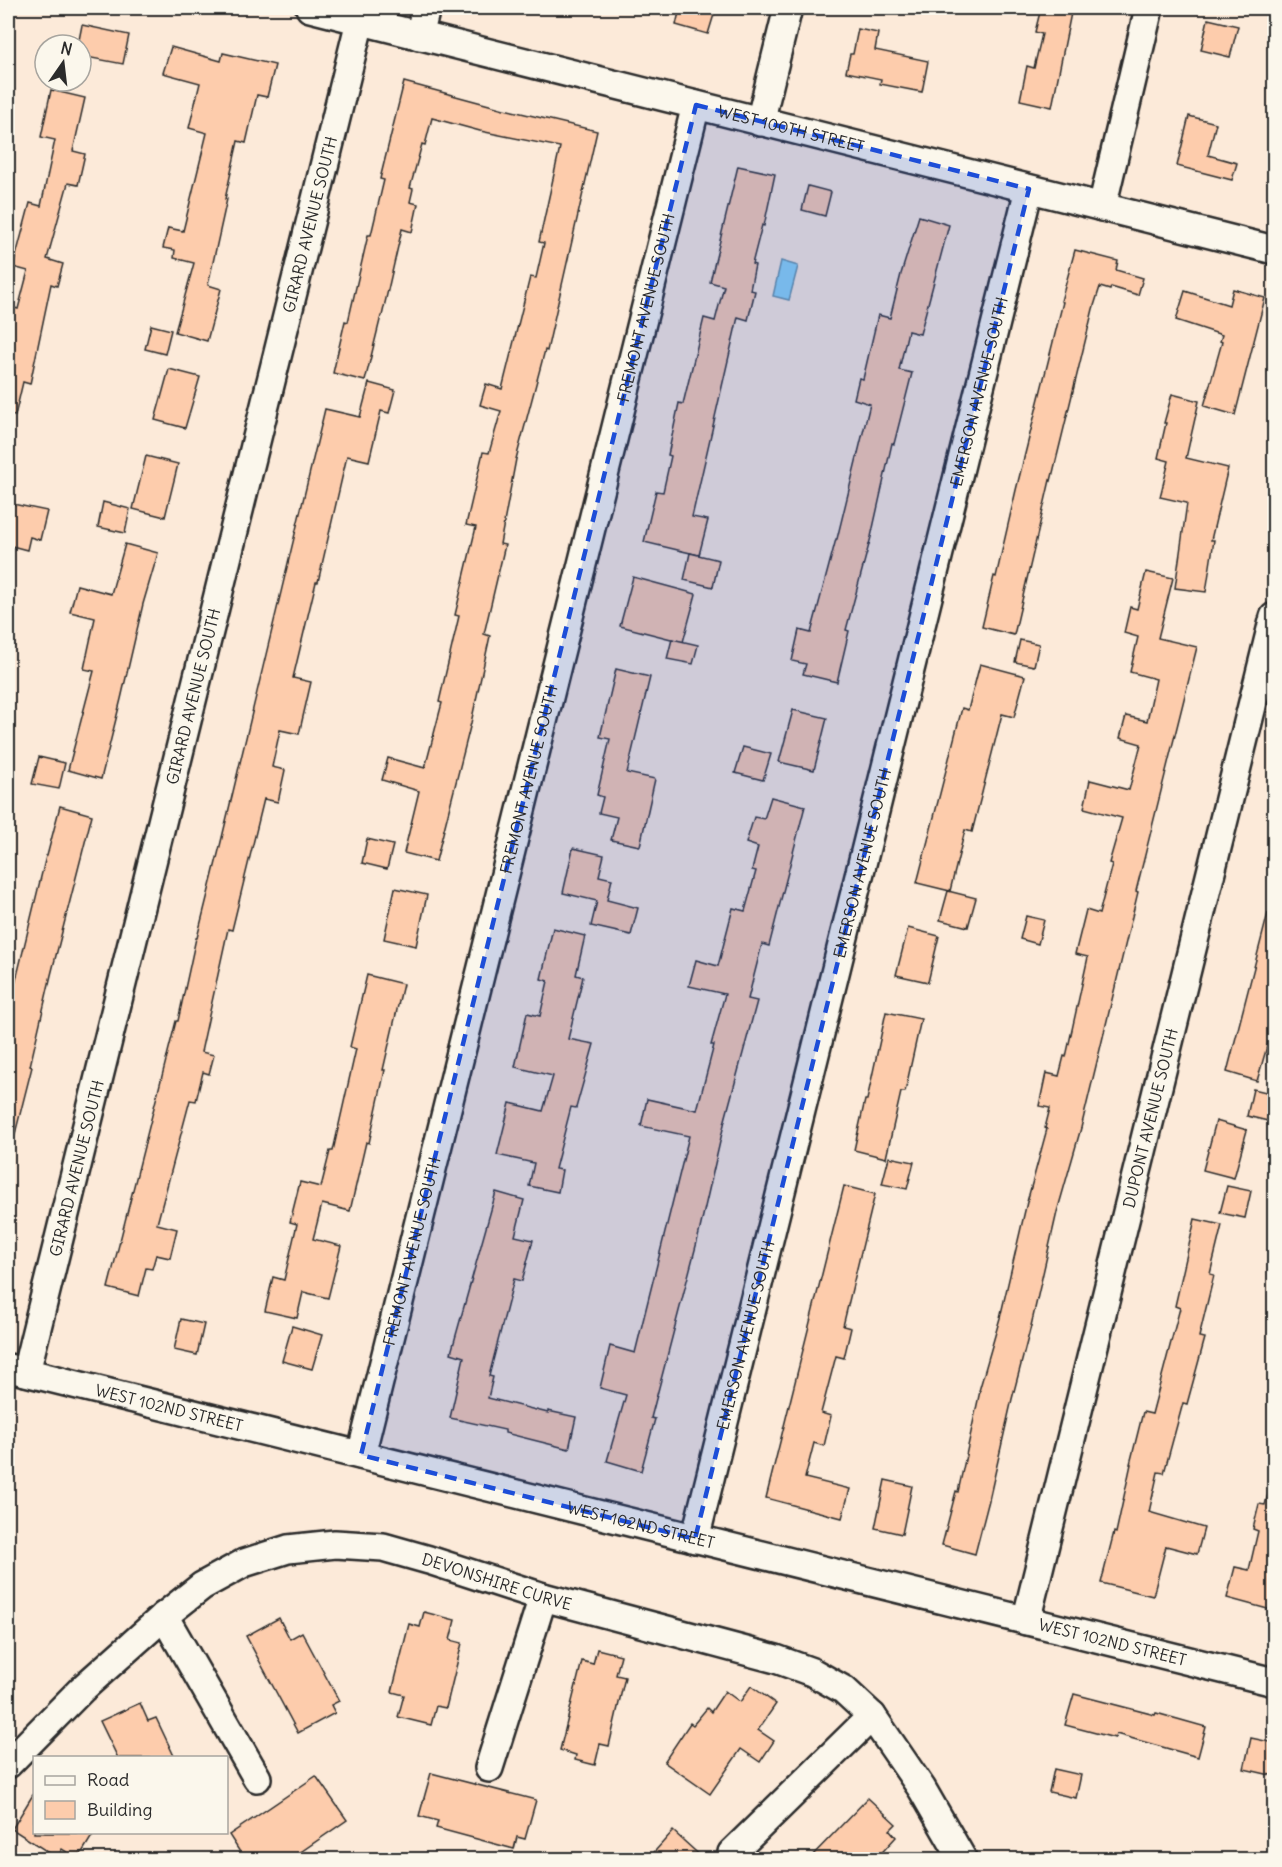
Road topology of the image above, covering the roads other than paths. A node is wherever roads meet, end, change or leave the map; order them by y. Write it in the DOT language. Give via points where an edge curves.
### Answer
graph roads {
  1 [pos="310,8"];
  2 [pos="426,8"];
  3 [pos="788,8"];
  4 [pos="1149,8"];
  5 [pos="360,21"];
  6 [pos="419,36"];
  7 [pos="696,105"];
  8 [pos="760,122"];
  9 [pos="1029,189"];
  10 [pos="1102,207"];
  11 [pos="1275,250"];
  12 [pos="1275,617"];
  13 [pos="17,1370"];
  14 [pos="361,1455"];
  15 [pos="695,1539"];
  16 [pos="543,1597"];
  17 [pos="165,1616"];
  18 [pos="1026,1621"];
  19 [pos="1275,1682"];
  20 [pos="872,1716"];
  21 [pos="8,1764"];
  22 [pos="489,1768"];
  23 [pos="257,1778"];
  24 [pos="732,1853"];
  25 [pos="963,1860"];
  1 -- 5 [label="street, WEST 100TH STREET"];
  2 -- 6 [label="street"];
  3 -- 8 [label="street"];
  4 -- 10 [label="street"];
  5 -- 6 [label="street, WEST 100TH STREET"];
  5 -- 13 [label="street, GIRARD AVENUE SOUTH"];
  6 -- 7 [label="street, WEST 100TH STREET"];
  7 -- 8 [label="street, WEST 100TH STREET"];
  7 -- 14 [label="street, FREMONT AVENUE SOUTH"];
  8 -- 9 [label="street, WEST 100TH STREET"];
  9 -- 10 [label="street, WEST 100TH STREET"];
  9 -- 15 [label="street, EMERSON AVENUE SOUTH"];
  10 -- 11 [label="street, WEST 100TH STREET"];
  12 -- 18 [label="street, DUPONT AVENUE SOUTH"];
  13 -- 14 [label="street, WEST 102ND STREET"];
  14 -- 15 [label="street, WEST 102ND STREET"];
  15 -- 18 [label="street, WEST 102ND STREET"];
  16 -- 17 [label="street, DEVONSHIRE CURVE" via="384,1547 335,1544 288,1549 244,1563 202,1586"];
  16 -- 20 [label="street, DEVONSHIRE CURVE" via="812,1672 844,1690"];
  16 -- 22 [label="street"];
  17 -- 21 [label="street, DEVONSHIRE CURVE" via="82,1689"];
  17 -- 23 [label="street"];
  18 -- 19 [label="street, WEST 102ND STREET"];
  20 -- 24 [label="street"];
  20 -- 25 [label="street, DEVONSHIRE CURVE" via="922,1789"];
}
